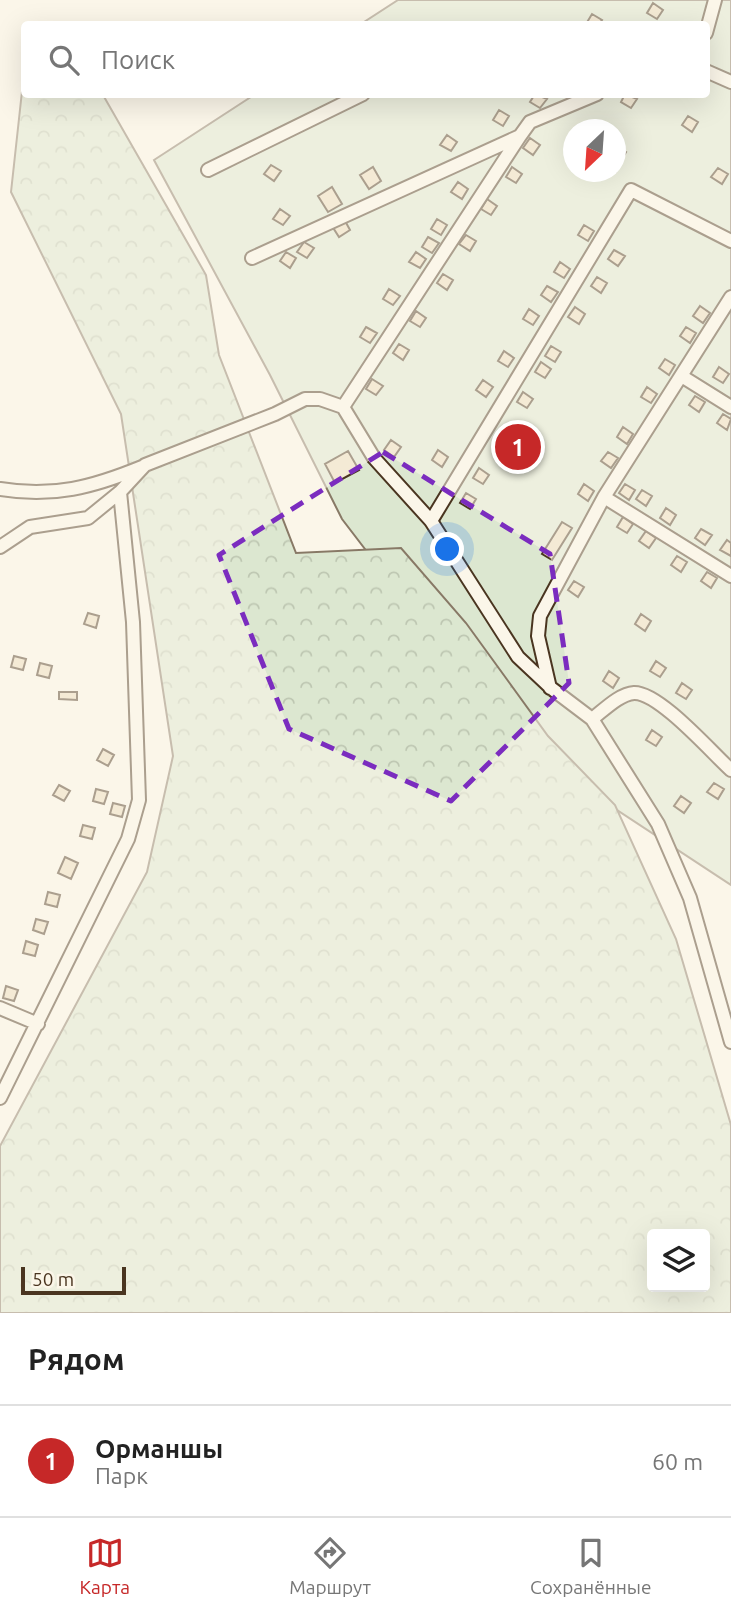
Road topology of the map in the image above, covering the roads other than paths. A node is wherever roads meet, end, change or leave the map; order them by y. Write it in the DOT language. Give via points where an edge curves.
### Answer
graph roads {
  1 [pos="715,0"];
  2 [pos="709,21"];
  3 [pos="710,73"];
  4 [pos="730,81"];
  5 [pos="355,98"];
  6 [pos="587,98"];
  7 [pos="520,136"];
  8 [pos="208,170"];
  9 [pos="731,241"];
  10 [pos="252,258"];
  11 [pos="731,297"];
  12 [pos="683,377"];
  13 [pos="343,407"];
  14 [pos="731,407"];
  15 [pos="145,465"];
  16 [pos="0,489"];
  17 [pos="120,492"];
  18 [pos="604,497"];
  19 [pos="431,521"];
  20 [pos="0,545"];
  21 [pos="731,576"];
  22 [pos="551,688"];
  23 [pos="592,719"];
  24 [pos="731,771"];
  25 [pos="0,1008"];
  26 [pos="38,1024"];
  27 [pos="731,1042"];
  28 [pos="0,1098"];
  1 -- 2 [label="street"];
  3 -- 4 [label="street"];
  5 -- 8 [label="street"];
  6 -- 7 [label="street" via="530,122"];
  7 -- 10 [label="street"];
  7 -- 13 [label="street"];
  9 -- 19 [label="street" via="631,190"];
  11 -- 12 [label="street"];
  12 -- 14 [label="street"];
  12 -- 18 [label="street"];
  13 -- 15 [label="street" via="320,398 305,399"];
  13 -- 19 [label="street" via="374,458"];
  15 -- 16 [label="street" via="92,487 24,493"];
  15 -- 17 [label="street"];
  17 -- 20 [label="street" via="88,518 30,527"];
  17 -- 26 [label="street" via="133,622 139,800 128,838"];
  18 -- 21 [label="street"];
  18 -- 22 [label="street" via="540,615 538,636"];
  19 -- 22 [label="street" via="518,657"];
  22 -- 23 [label="street"];
  23 -- 24 [label="street" via="626,695 646,697 679,721"];
  23 -- 27 [label="street" via="658,824 690,898"];
  25 -- 26 [label="street"];
  26 -- 28 [label="street"];
}
